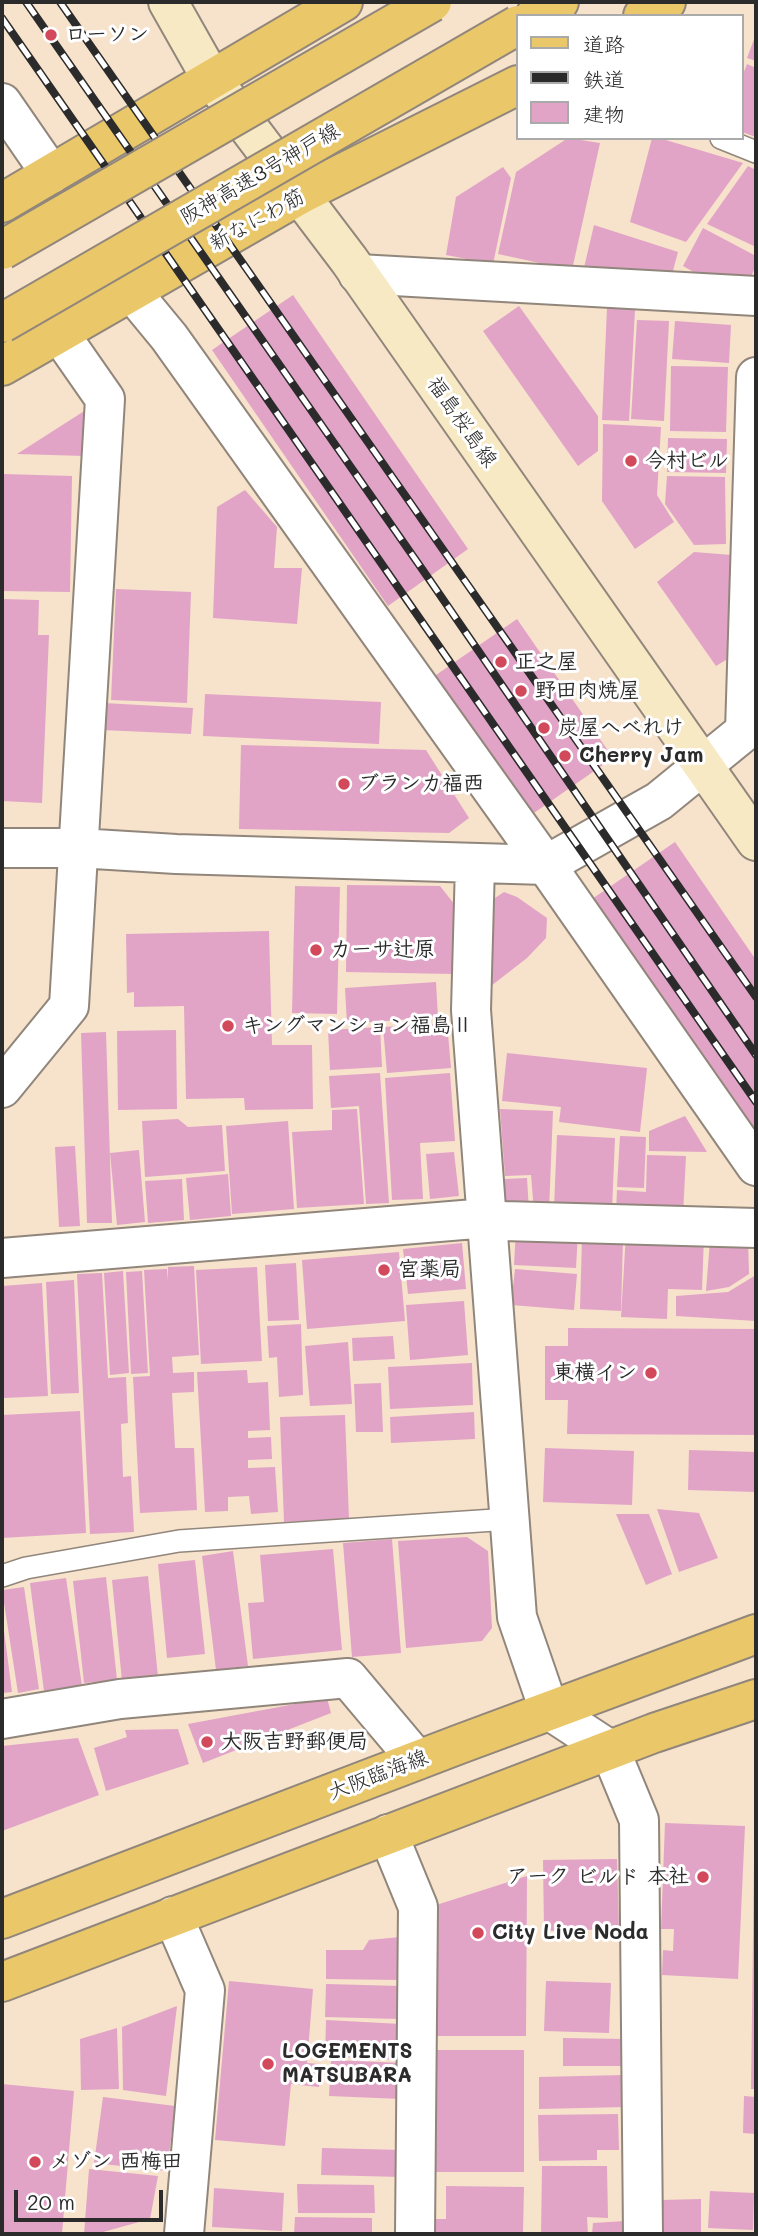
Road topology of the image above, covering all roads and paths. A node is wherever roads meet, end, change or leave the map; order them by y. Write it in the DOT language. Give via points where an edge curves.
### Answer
graph roads {
  1 [pos="168,2"];
  2 [pos="343,2"];
  3 [pos="432,2"];
  4 [pos="559,2"];
  5 [pos="666,2"];
  6 [pos="538,14"];
  7 [pos="646,14"];
  8 [pos="516,26"];
  9 [pos="211,78"];
  10 [pos="516,86"];
  11 [pos="2,103"];
  12 [pos="726,140"];
  13 [pos="756,152"];
  14 [pos="51,174"];
  15 [pos="301,194"];
  16 [pos="2,203"];
  17 [pos="2,250"];
  18 [pos="358,274"];
  19 [pos="131,291"];
  20 [pos="756,296"];
  21 [pos="2,323"];
  22 [pos="59,333"];
  23 [pos="2,366"];
  24 [pos="756,377"];
  25 [pos="751,731"];
  26 [pos="703,766"];
  27 [pos="756,841"];
  28 [pos="2,848"];
  29 [pos="78,848"];
  30 [pos="475,864"];
  31 [pos="546,865"];
  32 [pos="2,1088"];
  33 [pos="756,1166"];
  34 [pos="487,1218"];
  35 [pos="756,1228"];
  36 [pos="2,1258"];
  37 [pos="510,1519"];
  38 [pos="2,1576"];
  39 [pos="756,1634"];
  40 [pos="756,1699"];
  41 [pos="549,1710"];
  42 [pos="2,1719"];
  43 [pos="610,1750"];
  44 [pos="417,1760"];
  45 [pos="388,1834"];
  46 [pos="173,1916"];
  47 [pos="2,1919"];
  48 [pos="2,1982"];
  49 [pos="178,2232"];
  50 [pos="415,2234"];
  51 [pos="643,2234"];
  1 -- 9 [label="street, 福島桜島線"];
  2 -- 9 [label="main road"];
  3 -- 17 [label="main road, bridge"];
  4 -- 6 [label="main road"];
  5 -- 7 [label="main road"];
  8 -- 21 [label="main road, 阪神高速3号神戸線, bridge"];
  9 -- 14 [label="main road"];
  9 -- 15 [label="street, 福島桜島線"];
  10 -- 15 [label="main road, 新なにわ筋"];
  11 -- 14 [label="street"];
  12 -- 13 [label="lane"];
  14 -- 16 [label="main road"];
  15 -- 18 [label="street, 福島桜島線"];
  15 -- 19 [label="main road, 新なにわ筋"];
  18 -- 20 [label="street"];
  18 -- 26 [label="street, 福島桜島線"];
  19 -- 22 [label="main road, 新なにわ筋"];
  19 -- 31 [label="street" via="169,337"];
  22 -- 23 [label="main road, 新なにわ筋"];
  22 -- 29 [label="street" via="105,399"];
  24 -- 25 [label="street"];
  25 -- 26 [label="street"];
  26 -- 27 [label="street, 福島桜島線"];
  26 -- 31 [label="street" via="659,800"];
  28 -- 29 [label="street"];
  29 -- 30 [label="street"];
  29 -- 32 [label="street" via="69,1006"];
  30 -- 31 [label="street"];
  30 -- 34 [label="street" via="471,1010"];
  31 -- 33 [label="street"];
  34 -- 35 [label="street"];
  34 -- 36 [label="street"];
  34 -- 37 [label="street"];
  37 -- 38 [label="lane" via="179,1541"];
  37 -- 41 [label="street" via="517,1617"];
  39 -- 41 [label="main road, 大阪臨海線"];
  40 -- 43 [label="main road"];
  41 -- 43 [label="street"];
  41 -- 44 [label="main road, 大阪臨海線"];
  42 -- 44 [label="street" via="120,1699 348,1678"];
  43 -- 45 [label="main road"];
  43 -- 51 [label="street" via="639,1820"];
  44 -- 47 [label="main road, 大阪臨海線"];
  45 -- 46 [label="main road"];
  45 -- 50 [label="street" via="418,1907"];
  46 -- 48 [label="main road"];
  46 -- 49 [label="street" via="205,1990"];
}
